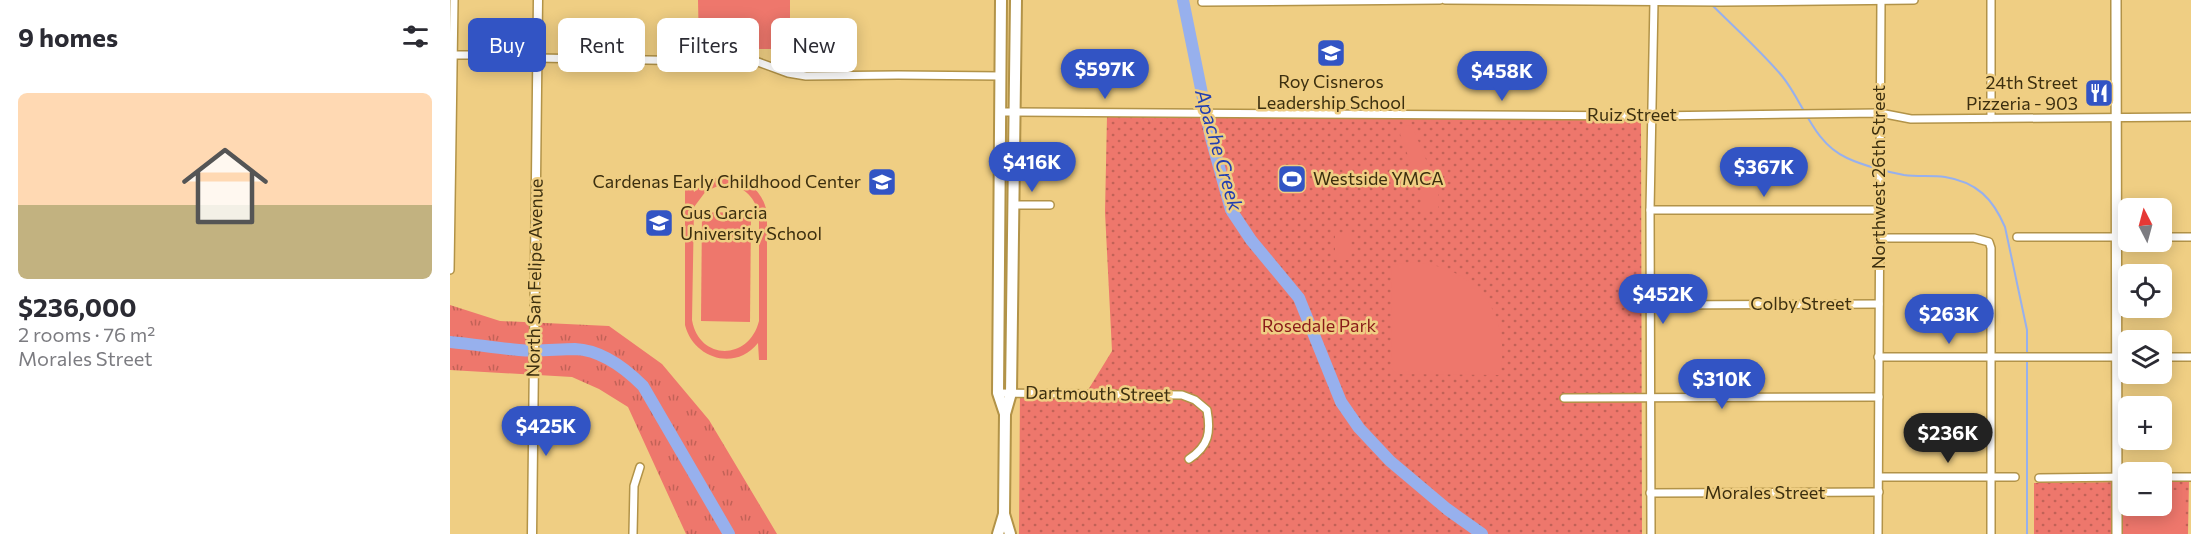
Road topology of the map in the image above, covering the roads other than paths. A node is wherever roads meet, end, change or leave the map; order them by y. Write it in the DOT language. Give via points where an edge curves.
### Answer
graph roads {
  1 [pos="454,0"];
  2 [pos="538,0"];
  3 [pos="1001,0"];
  4 [pos="1016,0"];
  5 [pos="1240,0"];
  6 [pos="1440,0"];
  7 [pos="1445,0"];
  8 [pos="1914,0"];
  9 [pos="1991,0"];
  10 [pos="2116,0"];
  11 [pos="1654,1"];
  12 [pos="1691,1"];
  13 [pos="1881,1"];
  14 [pos="1202,2"];
  15 [pos="538,18"];
  16 [pos="452,55"];
  17 [pos="468,55"];
  18 [pos="546,57"];
  19 [pos="537,72"];
  20 [pos="1000,76"];
  21 [pos="1000,112"];
  22 [pos="1015,112"];
  23 [pos="1880,113"];
  24 [pos="1652,116"];
  25 [pos="2191,117"];
  26 [pos="1991,118"];
  27 [pos="2116,118"];
  28 [pos="999,200"];
  29 [pos="1014,205"];
  30 [pos="1050,205"];
  31 [pos="1650,210"];
  32 [pos="1879,210"];
  33 [pos="2017,237"];
  34 [pos="2116,237"];
  35 [pos="2172,237"];
  36 [pos="2191,237"];
  37 [pos="1879,238"];
  38 [pos="450,270"];
  39 [pos="1651,304"];
  40 [pos="1879,304"];
  41 [pos="1013,319"];
  42 [pos="1878,357"];
  43 [pos="1990,357"];
  44 [pos="2116,357"];
  45 [pos="2172,357"];
  46 [pos="2191,357"];
  47 [pos="998,393"];
  48 [pos="1011,393"];
  49 [pos="1879,397"];
  50 [pos="1564,398"];
  51 [pos="1651,398"];
  52 [pos="1005,414"];
  53 [pos="1189,459"];
  54 [pos="640,467"];
  55 [pos="1991,476"];
  56 [pos="1880,477"];
  57 [pos="2015,477"];
  58 [pos="2116,477"];
  59 [pos="2172,477"];
  60 [pos="2191,477"];
  61 [pos="2039,478"];
  62 [pos="1879,492"];
  63 [pos="1650,493"];
  64 [pos="1004,514"];
  65 [pos="532,534"];
  66 [pos="633,534"];
  67 [pos="998,534"];
  68 [pos="1010,534"];
  69 [pos="1650,534"];
  70 [pos="1878,534"];
  71 [pos="1991,534"];
  72 [pos="2117,534"];
  1 -- 16 [label="street"];
  2 -- 15 [label="street, North San Felipe Avenue"];
  3 -- 20 [label="main road"];
  4 -- 22 [label="main road"];
  5 -- 6 [label="street"];
  5 -- 14 [label="street"];
  7 -- 11 [label="street"];
  8 -- 13 [label="street"];
  9 -- 26 [label="street"];
  10 -- 27 [label="main road"];
  11 -- 12 [label="street"];
  11 -- 24 [label="street"];
  12 -- 13 [label="street"];
  13 -- 23 [label="street, Northwest 26th Street"];
  16 -- 17 [label="street"];
  16 -- 38 [label="street"];
  18 -- 20 [label="street" via="758,62 806,76"];
  19 -- 65 [label="street, North San Felipe Avenue"];
  20 -- 21 [label="main road"];
  21 -- 22 [label="street, Ruiz Street"];
  21 -- 28 [label="main road"];
  22 -- 24 [label="street, Ruiz Street"];
  22 -- 29 [label="main road"];
  23 -- 24 [label="street, Ruiz Street"];
  23 -- 26 [label="street, Ruiz Street" via="1911,119"];
  23 -- 32 [label="street, Northwest 26th Street"];
  24 -- 31 [label="street"];
  25 -- 27 [label="street, Ruiz Street"];
  26 -- 27 [label="street, Ruiz Street"];
  27 -- 34 [label="main road"];
  28 -- 41 [label="main road" via="1006,204 1006,298"];
  28 -- 47 [label="main road"];
  29 -- 30 [label="street"];
  29 -- 41 [label="main road"];
  31 -- 32 [label="street"];
  31 -- 39 [label="street"];
  32 -- 37 [label="street, Northwest 26th Street"];
  33 -- 34 [label="street"];
  34 -- 44 [label="main road"];
  35 -- 36 [label="street"];
  37 -- 40 [label="street, Northwest 26th Street"];
  37 -- 43 [label="street" via="1974,238 1989,242"];
  39 -- 40 [label="street, Colby Street"];
  39 -- 51 [label="street"];
  40 -- 42 [label="street, Northwest 26th Street"];
  41 -- 48 [label="main road"];
  42 -- 43 [label="street"];
  42 -- 49 [label="street, Northwest 26th Street"];
  43 -- 44 [label="street"];
  43 -- 55 [label="street"];
  44 -- 58 [label="main road"];
  45 -- 46 [label="street"];
  47 -- 48 [label="street, Dartmouth Street"];
  47 -- 52 [label="main road"];
  48 -- 52 [label="main road"];
  48 -- 53 [label="street, Dartmouth Street" via="1182,395 1207,410 1210,430 1201,452"];
  49 -- 51 [label="street"];
  49 -- 56 [label="street, Northwest 26th Street"];
  50 -- 51 [label="street"];
  51 -- 63 [label="street"];
  52 -- 64 [label="main road"];
  54 -- 66 [label="street" via="634,486"];
  55 -- 56 [label="street"];
  55 -- 57 [label="street"];
  55 -- 71 [label="street"];
  56 -- 62 [label="street, Northwest 26th Street"];
  58 -- 61 [label="street"];
  58 -- 72 [label="main road"];
  59 -- 60 [label="street"];
  62 -- 63 [label="street, Morales Street"];
  62 -- 70 [label="street, Northwest 26th Street"];
  63 -- 69 [label="street"];
  64 -- 67 [label="main road"];
  64 -- 68 [label="main road"];
}
